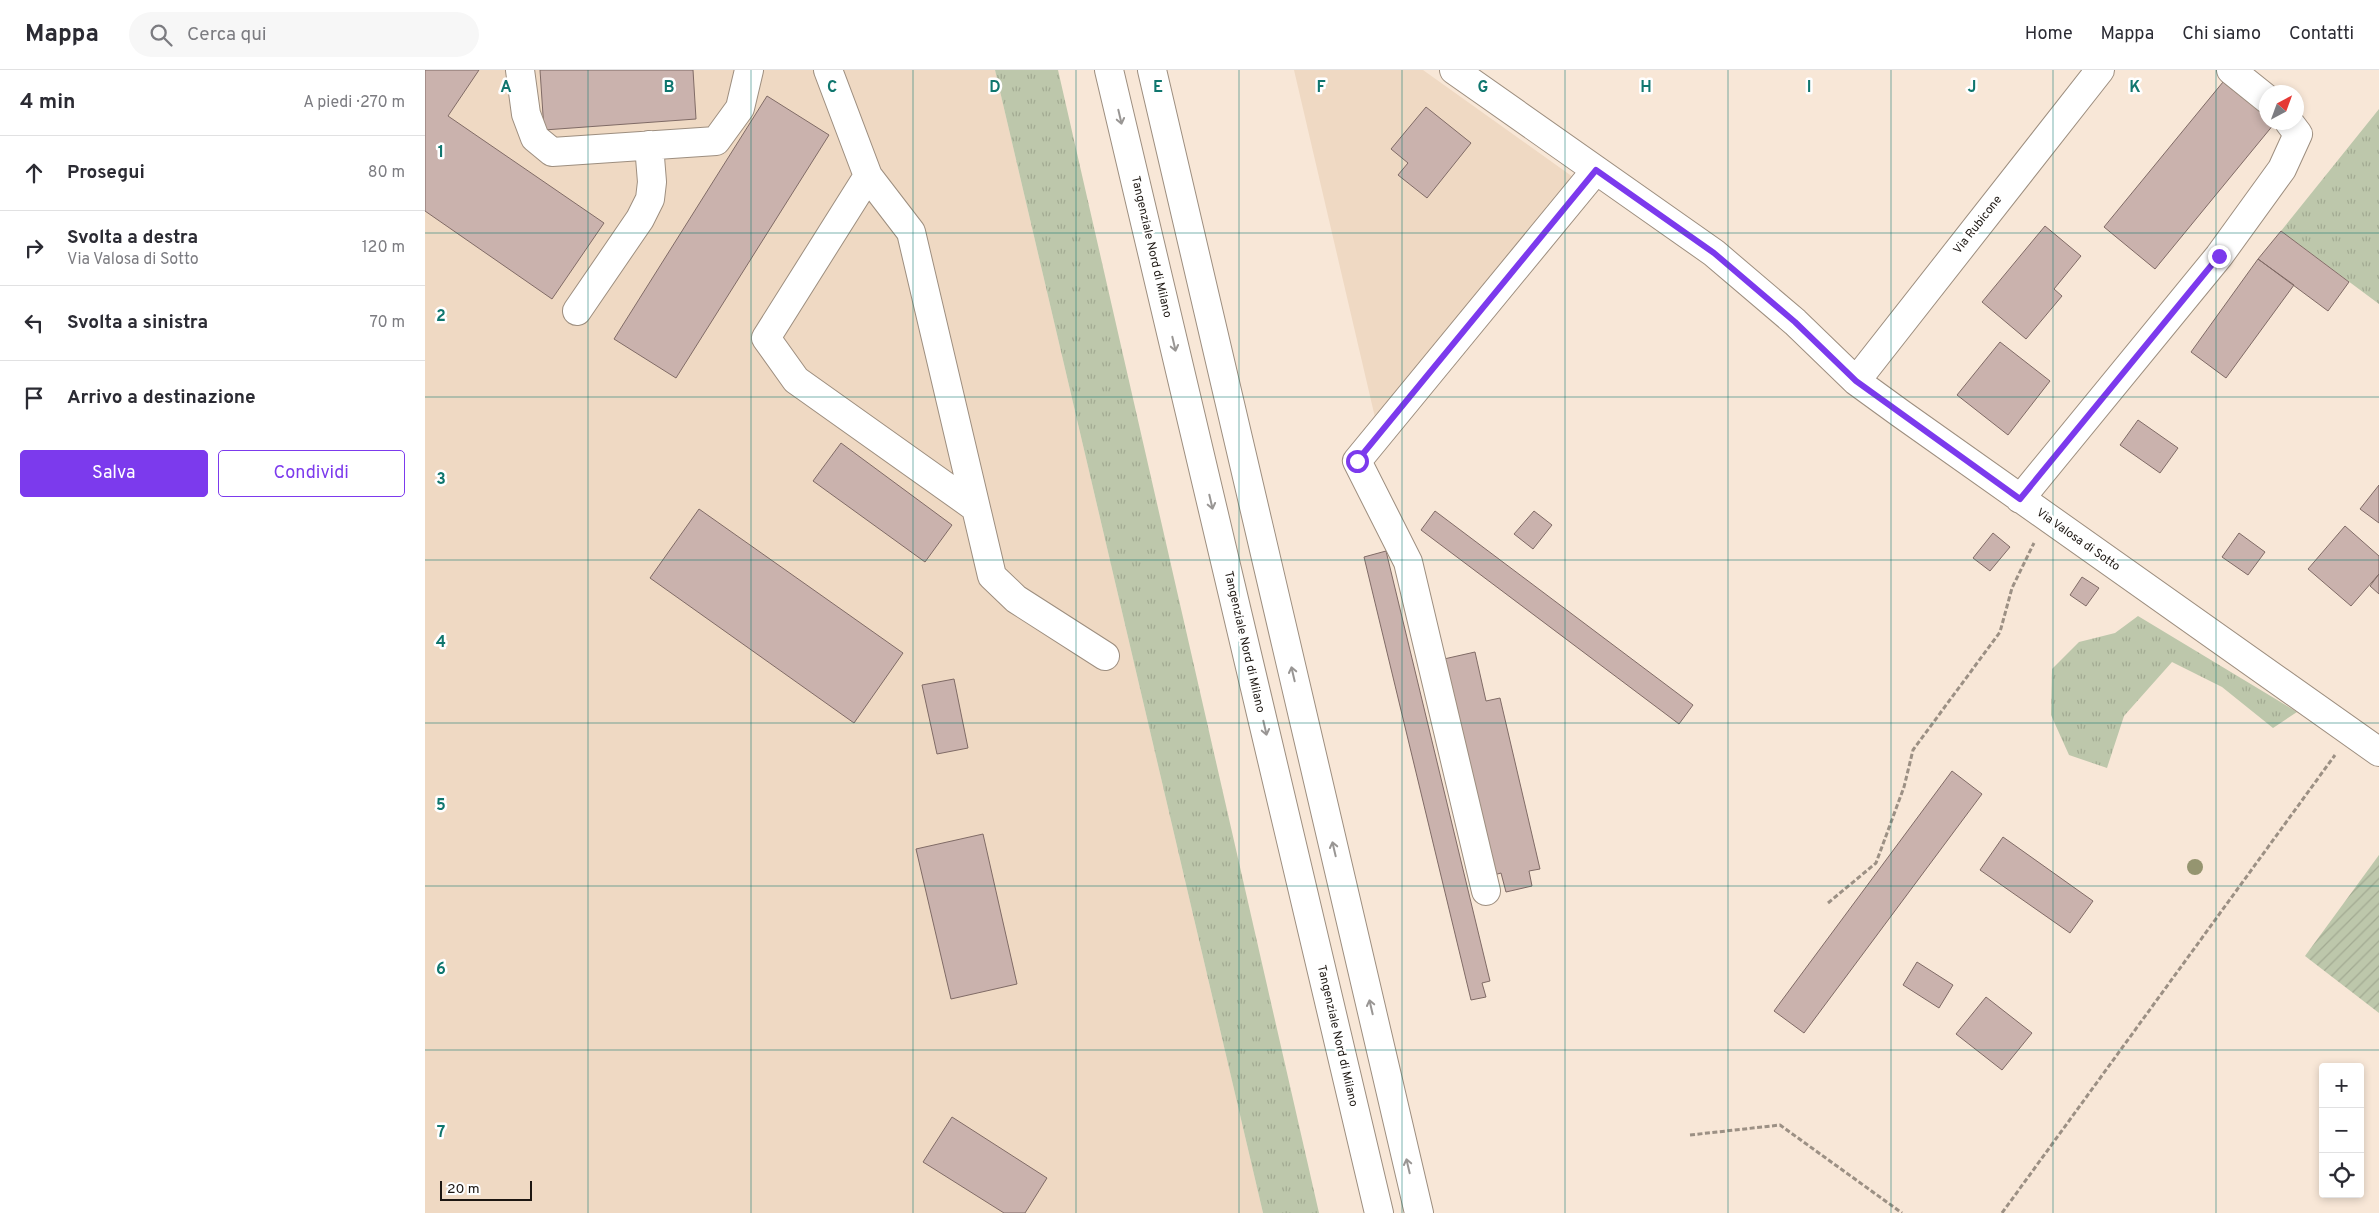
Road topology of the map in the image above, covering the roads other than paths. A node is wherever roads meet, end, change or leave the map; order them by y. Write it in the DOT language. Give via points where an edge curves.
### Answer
graph roads {
  1 [pos="520,70"];
  2 [pos="749,70"];
  3 [pos="828,70"];
  4 [pos="1109,70"];
  5 [pos="1152,70"];
  6 [pos="2100,70"];
  7 [pos="2231,70"];
  8 [pos="1459,71"];
  9 [pos="2259,93"];
  10 [pos="2295,130"];
  11 [pos="649,145"];
  12 [pos="1596,170"];
  13 [pos="868,176"];
  14 [pos="577,311"];
  15 [pos="1856,381"];
  16 [pos="2020,499"];
  17 [pos="976,508"];
  18 [pos="1105,656"];
  19 [pos="2379,752"];
  20 [pos="1486,892"];
  21 [pos="1379,1213"];
  22 [pos="1419,1213"];
  1 -- 11 [label="main road" via="526,114 535,138 552,152"];
  2 -- 11 [label="main road" via="740,108 716,141"];
  3 -- 13 [label="main road"];
  4 -- 21 [label="main road, Tangenziale Nord di Milano, one-way"];
  22 -- 5 [label="main road, one-way"];
  6 -- 15 [label="main road, Via Rubicone"];
  7 -- 9 [label="main road"];
  8 -- 12 [label="main road, Via Valosa di Sotto"];
  10 -- 16 [label="main road" via="2298,134 2282,169 2219,256"];
  11 -- 14 [label="main road" via="651,199"];
  12 -- 15 [label="main road, Via Valosa di Sotto" via="1714,253 1795,322"];
  12 -- 20 [label="main road" via="1357,461 1408,562"];
  13 -- 17 [label="main road" via="911,232"];
  13 -- 17 [label="main road" via="766,338 796,380"];
  15 -- 16 [label="main road, Via Valosa di Sotto"];
  16 -- 19 [label="main road, Via Valosa di Sotto"];
  17 -- 18 [label="main road" via="992,576 1016,599"];
}
